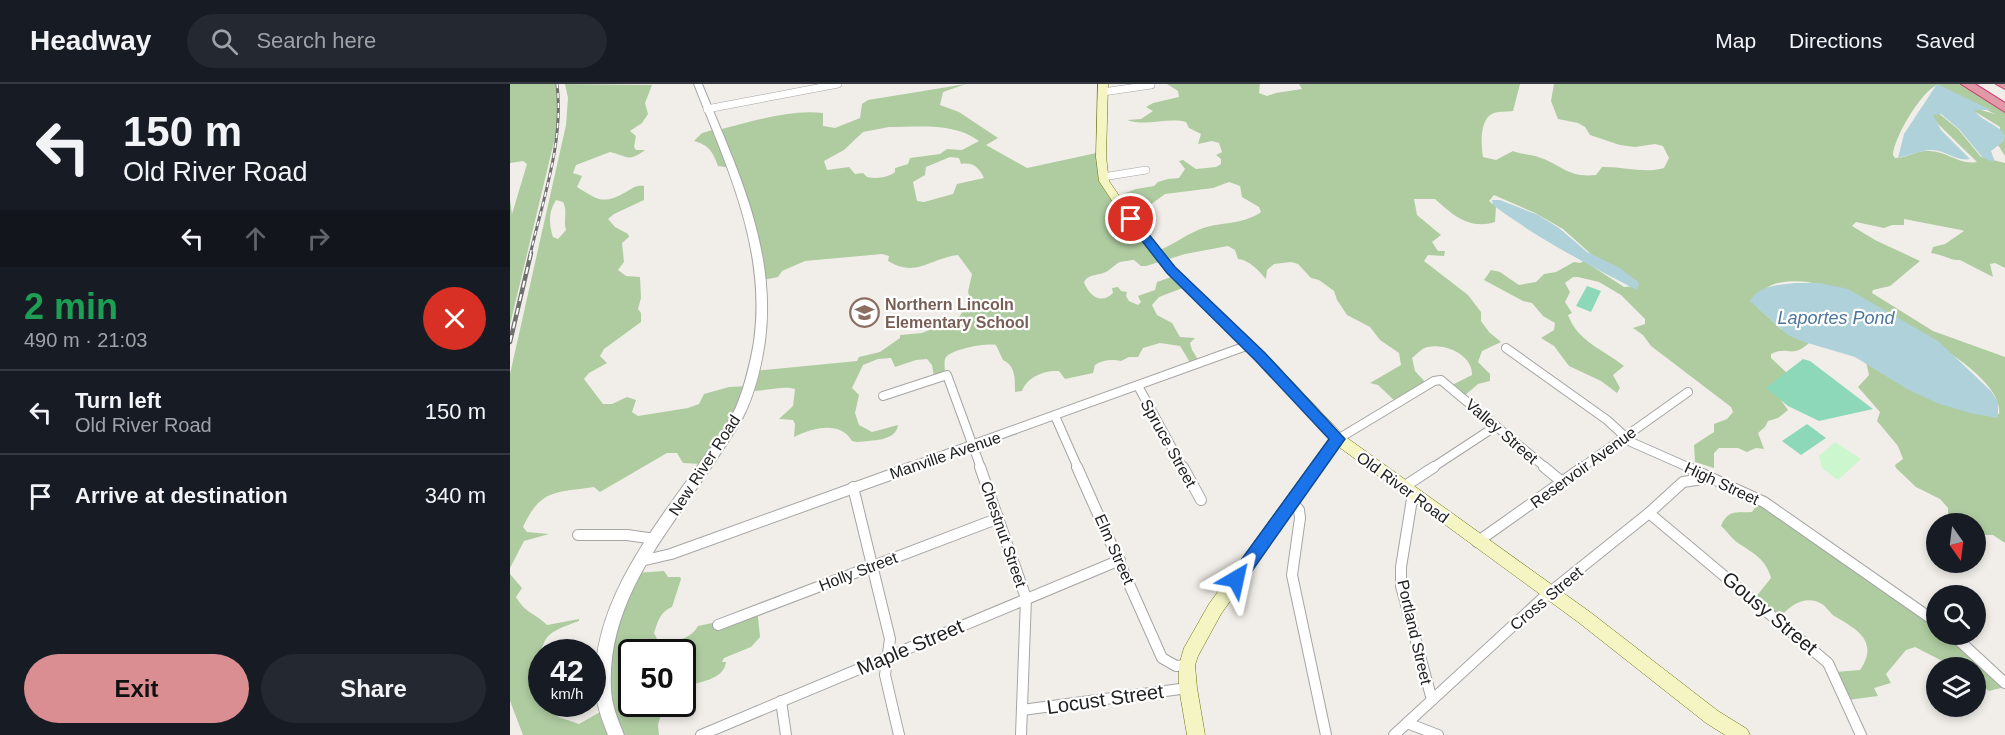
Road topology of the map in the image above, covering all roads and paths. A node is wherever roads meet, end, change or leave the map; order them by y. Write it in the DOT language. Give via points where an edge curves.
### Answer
graph roads {
  1 [pos="698,84"];
  2 [pos="838,84"];
  3 [pos="1967,84"];
  4 [pos="1977,84"];
  5 [pos="1987,84"];
  6 [pos="1150,85"];
  7 [pos="1103,88"];
  8 [pos="2005,93"];
  9 [pos="2005,99"];
  10 [pos="2005,108"];
  11 [pos="707,109"];
  12 [pos="1146,170"];
  13 [pos="1103,177"];
  14 [pos="1249,345"];
  15 [pos="1506,348"];
  16 [pos="1138,386"];
  17 [pos="1688,392"];
  18 [pos="883,396"];
  19 [pos="1055,416"];
  20 [pos="1496,426"];
  21 [pos="1625,437"];
  22 [pos="1338,439"];
  23 [pos="973,445"];
  24 [pos="1708,478"];
  25 [pos="1562,482"];
  26 [pos="853,487"];
  27 [pos="1409,490"];
  28 [pos="1201,500"];
  29 [pos="1293,503"];
  30 [pos="1650,513"];
  31 [pos="999,518"];
  32 [pos="578,536"];
  33 [pos="655,539"];
  34 [pos="1477,542"];
  35 [pos="1120,560"];
  36 [pos="641,561"];
  37 [pos="872,566"];
  38 [pos="1550,593"];
  39 [pos="1026,598"];
  40 [pos="1926,615"];
  41 [pos="718,626"];
  42 [pos="1964,645"];
  43 [pos="888,656"];
  44 [pos="1187,665"];
  45 [pos="2005,683"];
  46 [pos="1188,688"];
  47 [pos="1432,700"];
  48 [pos="781,701"];
  49 [pos="1022,710"];
  50 [pos="1407,723"];
  51 [pos="616,735"];
  52 [pos="701,735"];
  53 [pos="786,735"];
  54 [pos="899,735"];
  55 [pos="1021,735"];
  56 [pos="1196,735"];
  57 [pos="1326,735"];
  58 [pos="1394,735"];
  59 [pos="1438,735"];
  60 [pos="1741,735"];
  61 [pos="1861,735"];
  1 -- 11 [label="street, New River Road"];
  2 -- 11 [label="street"];
  3 -- 10 [label="highway"];
  4 -- 9 [label="highway"];
  5 -- 8 [label="highway"];
  6 -- 7 [label="street"];
  7 -- 13 [label="main road, Old River Road"];
  11 -- 33 [label="street, New River Road" via="758,245 762,315 752,375 736,420"];
  12 -- 13 [label="street"];
  13 -- 14 [label="main road, Old River Road" via="1171,270"];
  14 -- 16 [label="street, Manville Avenue"];
  14 -- 22 [label="main road, Old River Road"];
  15 -- 21 [label="street, High Street"];
  16 -- 19 [label="street, Manville Avenue"];
  16 -- 28 [label="street, Spruce Street"];
  17 -- 21 [label="street, Reservoir Avenue"];
  18 -- 23 [label="street, Chestnut Street" via="947,375"];
  19 -- 23 [label="street, Manville Avenue"];
  19 -- 35 [label="street, Elm Street"];
  20 -- 22 [label="street, Valley Street" via="1441,380"];
  20 -- 25 [label="street, Valley Street"];
  20 -- 27 [label="street"];
  21 -- 24 [label="street, High Street"];
  21 -- 25 [label="street, Reservoir Avenue"];
  22 -- 27 [label="main road, Old River Road"];
  22 -- 29 [label="main road"];
  23 -- 26 [label="street, Manville Avenue"];
  23 -- 31 [label="street, Chestnut Street"];
  24 -- 30 [label="street, Cross Street" via="1683,482"];
  24 -- 40 [label="street, High Street" via="1764,502"];
  25 -- 34 [label="street, Reservoir Avenue"];
  26 -- 36 [label="street, Manville Avenue" via="671,554"];
  26 -- 37 [label="street"];
  27 -- 34 [label="main road, Old River Road"];
  27 -- 47 [label="street, Portland Street" via="1401,586"];
  29 -- 44 [label="main road" via="1215,609"];
  29 -- 57 [label="street" via="1300,518 1292,575"];
  30 -- 38 [label="street, Cross Street"];
  30 -- 61 [label="street, Gousy Street" via="1828,663"];
  31 -- 37 [label="street, Holly Street"];
  31 -- 39 [label="street, Chestnut Street"];
  32 -- 33 [label="street"];
  33 -- 36 [label="street, New River Road"];
  34 -- 38 [label="main road, Old River Road"];
  35 -- 39 [label="street, Maple Street"];
  35 -- 44 [label="street, Elm Street" via="1162,658 1176,666"];
  36 -- 51 [label="street, New River Road" via="610,627 604,656 603,688"];
  37 -- 41 [label="street, Holly Street"];
  37 -- 43 [label="street" via="890,639"];
  38 -- 47 [label="street, Cross Street"];
  38 -- 60 [label="main road, Old River Road"];
  39 -- 43 [label="street, Maple Street"];
  39 -- 49 [label="street, Chestnut Street"];
  42 -- 45 [label="street"];
  43 -- 48 [label="street, Maple Street"];
  43 -- 54 [label="street" via="885,675"];
  44 -- 46 [label="main road"];
  46 -- 49 [label="street, Locust Street"];
  46 -- 56 [label="main road"];
  47 -- 50 [label="street, Cross Street"];
  48 -- 52 [label="street, Maple Street"];
  48 -- 53 [label="street"];
  49 -- 55 [label="street, Chestnut Street"];
  50 -- 58 [label="street, Cross Street"];
  50 -- 59 [label="street"];
}
